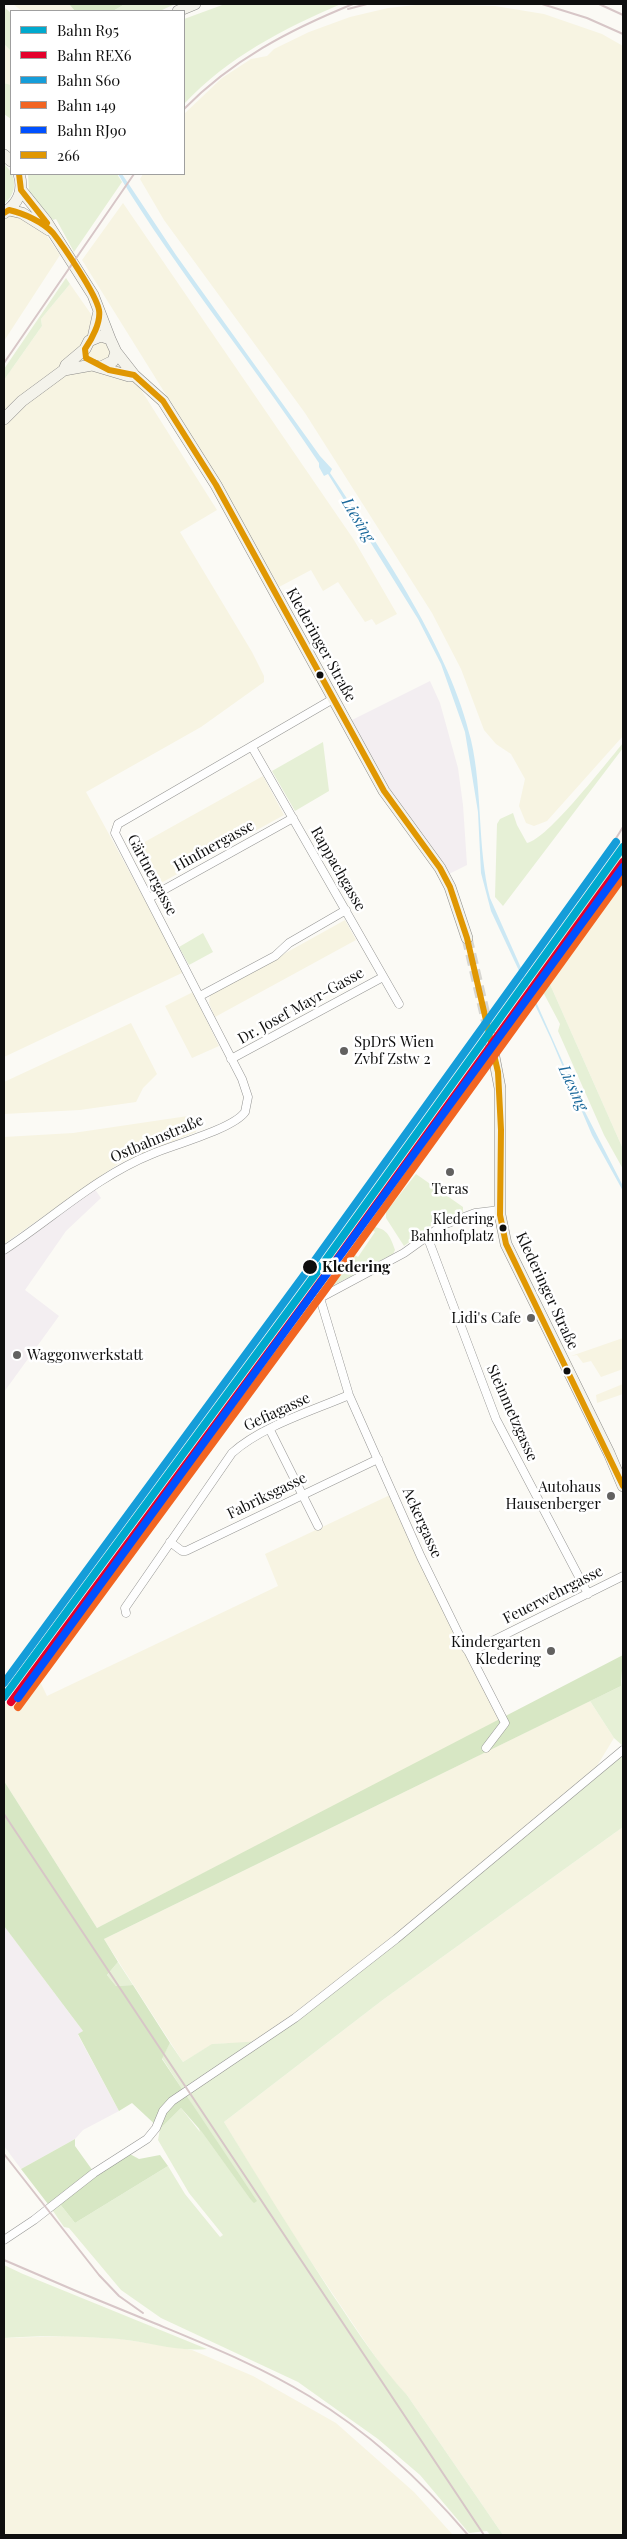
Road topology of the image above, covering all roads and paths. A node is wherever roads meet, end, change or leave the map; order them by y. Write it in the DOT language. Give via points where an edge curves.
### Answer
graph roads {
  1 [pos="195,4"];
  2 [pos="180,10"];
  3 [pos="20,175"];
  4 [pos="21,190"];
  5 [pos="6,211"];
  6 [pos="52,232"];
  7 [pos="98,311"];
  8 [pos="93,338"];
  9 [pos="110,339"];
  10 [pos="85,349"];
  11 [pos="116,352"];
  12 [pos="97,366"];
  13 [pos="64,370"];
  14 [pos="134,375"];
  15 [pos="4,420"];
  16 [pos="333,699"];
  17 [pos="252,747"];
  18 [pos="293,818"];
  19 [pos="149,898"];
  20 [pos="346,910"];
  21 [pos="467,938"];
  22 [pos="383,976"];
  23 [pos="200,996"];
  24 [pos="399,1004"];
  25 [pos="490,1036"];
  26 [pos="231,1059"];
  27 [pos="242,1079"];
  28 [pos="500,1210"];
  29 [pos="427,1236"];
  30 [pos="4,1250"];
  31 [pos="349,1395"];
  32 [pos="270,1430"];
  33 [pos="378,1459"];
  34 [pos="623,1486"];
  35 [pos="302,1494"];
  36 [pos="318,1526"];
  37 [pos="170,1542"];
  38 [pos="623,1576"];
  39 [pos="588,1594"];
  40 [pos="126,1614"];
  41 [pos="468,1650"];
  42 [pos="486,1748"];
  43 [pos="623,1750"];
  44 [pos="4,2240"];
  1 -- 2 [label="main road"];
  3 -- 4 [label="main road"];
  4 -- 5 [label="main road"];
  4 -- 6 [label="main road"];
  5 -- 6 [label="main road" via="22,213"];
  6 -- 7 [label="main road" via="93,295"];
  7 -- 8 [label="main road"];
  7 -- 9 [label="main road"];
  8 -- 9 [label="main road" via="102,336"];
  8 -- 10 [label="main road"];
  9 -- 11 [label="main road"];
  10 -- 12 [label="main road" via="86,358"];
  10 -- 13 [label="main road" via="66,364"];
  11 -- 12 [label="main road" via="110,364"];
  11 -- 14 [label="main road, Klederinger Straße"];
  12 -- 13 [label="main road"];
  12 -- 14 [label="main road, Klederinger Straße"];
  13 -- 15 [label="main road" via="22,400"];
  14 -- 16 [label="main road, Klederinger Straße" via="163,401 216,485"];
  16 -- 17 [label="street, Gärtnergasse"];
  16 -- 21 [label="main road, Klederinger Straße" via="384,791 440,868"];
  17 -- 18 [label="street, Rappachgasse"];
  17 -- 19 [label="street, Gärtnergasse" via="118,824 115,833"];
  18 -- 19 [label="street, Hinfnergasse"];
  18 -- 20 [label="street, Rappachgasse"];
  19 -- 23 [label="street, Gärtnergasse"];
  20 -- 22 [label="street, Rappachgasse"];
  20 -- 23 [label="street" via="289,943 276,956"];
  22 -- 24 [label="street, Rappachgasse"];
  22 -- 26 [label="street, Dr. Josef Mayr-Gasse"];
  23 -- 26 [label="street, Gärtnergasse"];
  25 -- 28 [label="main road, Klederinger Straße" via="500,1088"];
  26 -- 27 [label="street, Gärtnergasse"];
  27 -- 30 [label="street, Ostbahnstraße" via="248,1101 238,1120 120,1169"];
  28 -- 29 [label="street" via="463,1217 442,1225"];
  28 -- 34 [label="main road, Klederinger Straße" via="506,1244 610,1453"];
  29 -- 31 [label="street, Ackergasse" via="404,1253 320,1298"];
  29 -- 39 [label="street, Steinmetzgasse" via="496,1419"];
  31 -- 32 [label="street, Gefiagasse"];
  31 -- 33 [label="street, Ackergasse"];
  32 -- 35 [label="street"];
  32 -- 37 [label="street, Gefiagasse" via="243,1443 232,1453"];
  33 -- 35 [label="street, Fabriksgasse"];
  33 -- 41 [label="street, Ackergasse" via="464,1648"];
  35 -- 36 [label="street"];
  35 -- 37 [label="street, Fabriksgasse" via="186,1551"];
  37 -- 40 [label="street, Gefiagasse" via="125,1608"];
  38 -- 39 [label="street, Feuerwehrgasse"];
  39 -- 41 [label="street, Feuerwehrgasse" via="474,1650"];
  41 -- 42 [label="street, Ackergasse" via="504,1723"];
  43 -- 44 [label="street" via="380,1951 264,2042 180,2095 166,2108 147,2139 94,2173"];
}
